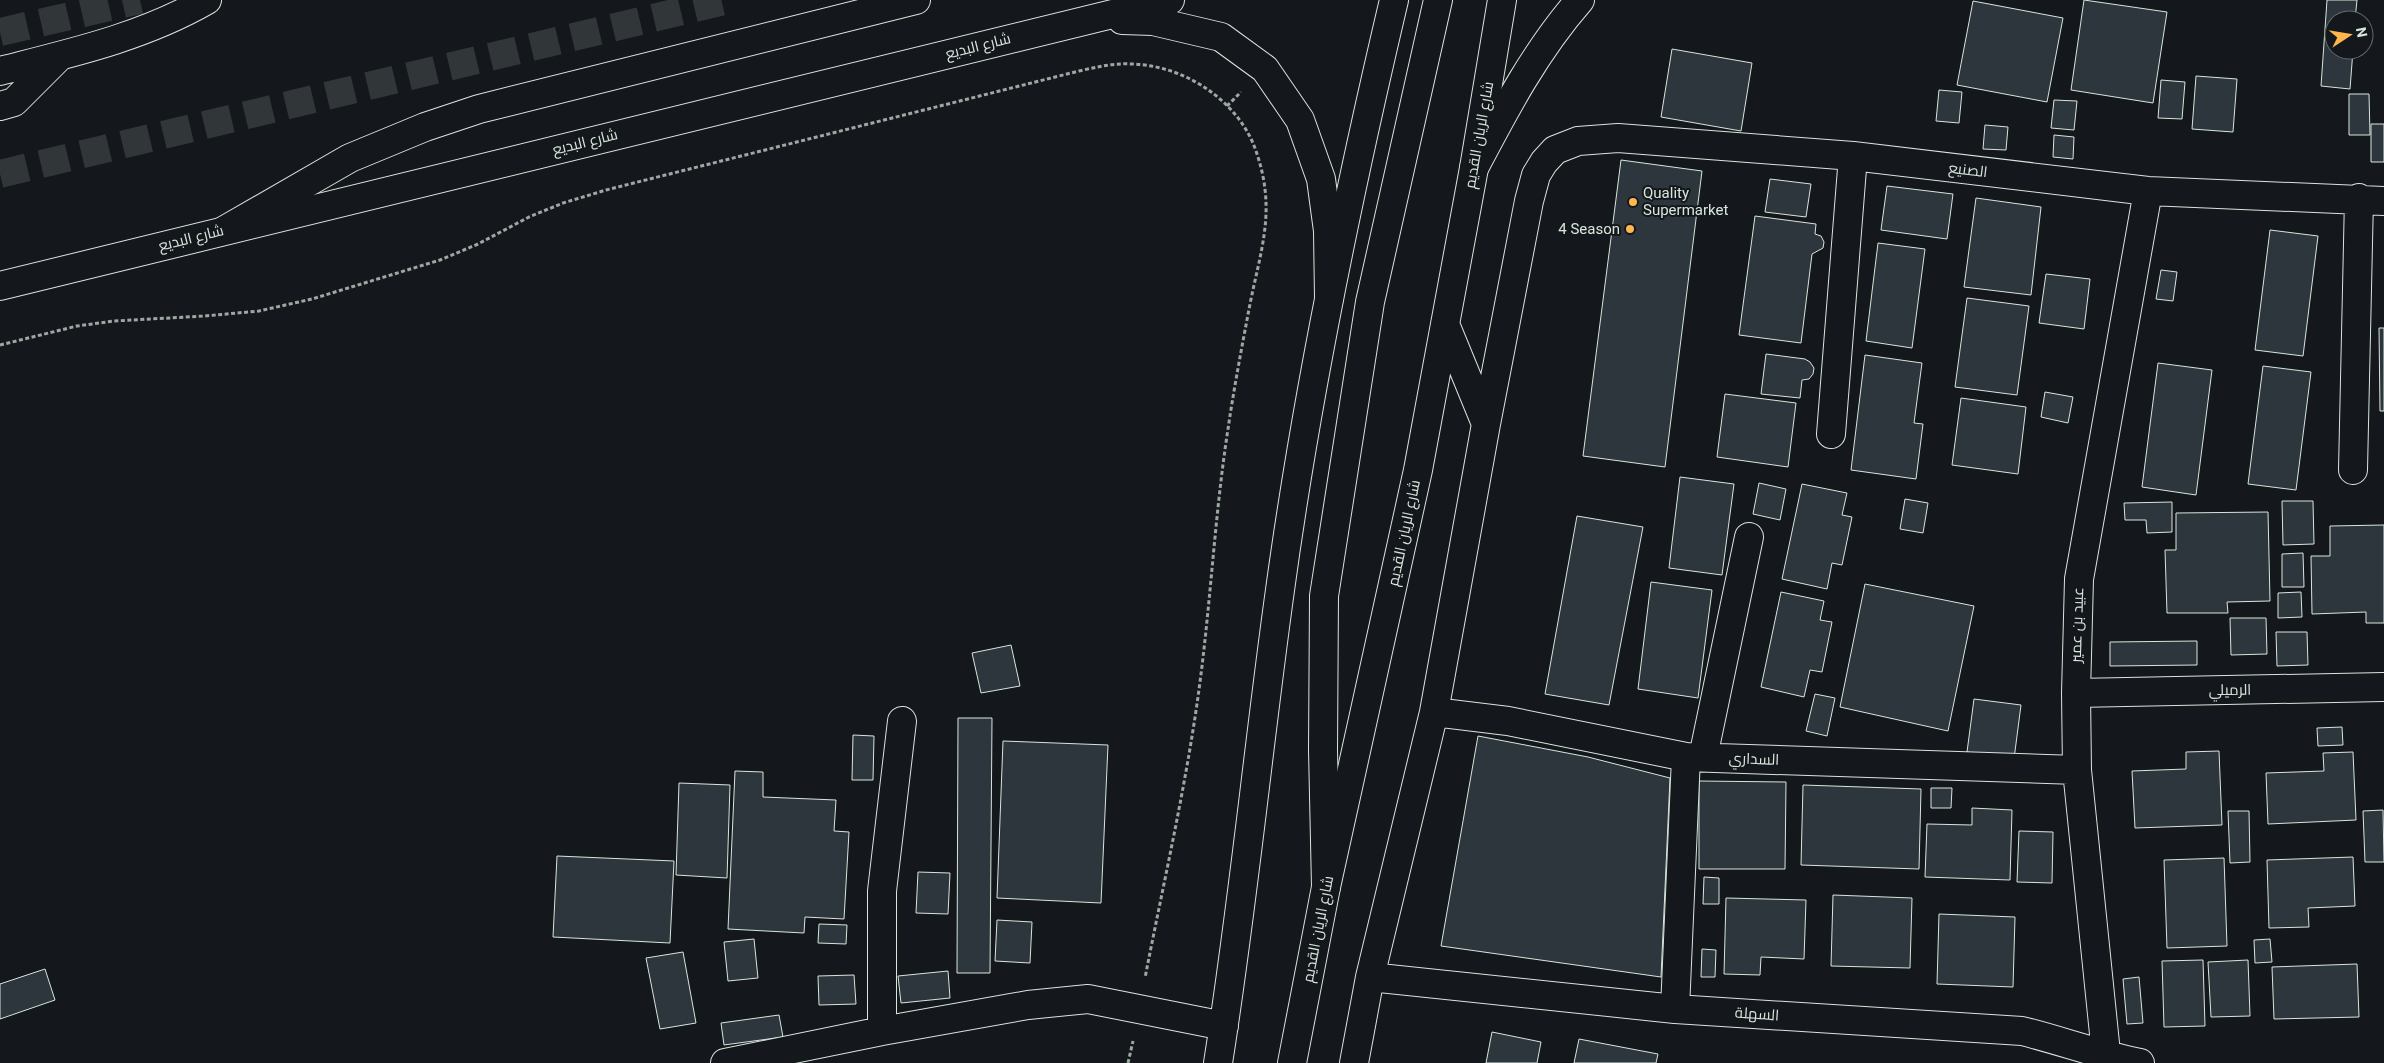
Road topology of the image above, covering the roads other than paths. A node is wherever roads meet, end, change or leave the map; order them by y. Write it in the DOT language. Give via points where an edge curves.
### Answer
graph roads {
  1 [pos="207,0"];
  2 [pos="916,0"];
  3 [pos="1170,0"];
  4 [pos="1394,0"];
  5 [pos="1438,0"];
  6 [pos="1502,0"];
  7 [pos="1580,0"];
  8 [pos="1088,20"];
  9 [pos="60,56"];
  10 [pos="0,71"];
  11 [pos="0,106"];
  12 [pos="1853,156"];
  13 [pos="1474,168"];
  14 [pos="2148,191"];
  15 [pos="2372,200"];
  16 [pos="225,230"];
  17 [pos="0,286"];
  18 [pos="1330,298"];
  19 [pos="1445,324"];
  20 [pos="1486,424"];
  21 [pos="1831,434"];
  22 [pos="2353,470"];
  23 [pos="1749,537"];
  24 [pos="2384,687"];
  25 [pos="2076,694"];
  26 [pos="1434,712"];
  27 [pos="902,721"];
  28 [pos="1694,757"];
  29 [pos="2078,770"];
  30 [pos="1326,887"];
  31 [pos="1370,978"];
  32 [pos="1675,1009"];
  33 [pos="1224,1026"];
  34 [pos="882,1031"];
  35 [pos="2107,1060"];
  36 [pos="725,1063"];
  37 [pos="1218,1063"];
  38 [pos="1292,1063"];
  39 [pos="1354,1063"];
  40 [pos="2140,1063"];
  1 -- 9 [label="main road" via="118,40"];
  2 -- 16 [label="main road" via="479,109 350,158"];
  3 -- 8 [label="main road, شارع البديع"];
  4 -- 18 [label="main road"];
  5 -- 30 [label="main road" via="1370,302 1324,596"];
  6 -- 13 [label="main road, شارع الريان القديم"];
  7 -- 13 [label="main road" via="1514,91"];
  8 -- 16 [label="main road, شارع البديع"];
  8 -- 18 [label="main road" via="1153,21 1221,37 1265,69 1300,120 1321,179 1328,231"];
  9 -- 10 [label="main road"];
  9 -- 11 [label="main road" via="14,102"];
  12 -- 14 [label="main road, الصنيع"];
  12 -- 20 [label="main road, الصنيع" via="1618,138 1578,140 1555,150 1536,175 1529,201"];
  12 -- 21 [label="main road"];
  13 -- 19 [label="main road, شارع الريان القديم"];
  14 -- 15 [label="main road, الصنيع"];
  14 -- 25 [label="main road, عبيد بن عمير" via="2079,579"];
  15 -- 22 [label="main road"];
  16 -- 17 [label="main road, شارع البديع"];
  18 -- 33 [label="main road" via="1302,441 1280,590"];
  19 -- 20 [label="main road"];
  19 -- 30 [label="main road, شارع الريان القديم" via="1418,470"];
  20 -- 26 [label="main road"];
  23 -- 28 [label="main road"];
  24 -- 25 [label="main road, الرميلي"];
  25 -- 29 [label="main road, عبيد بن عمير"];
  26 -- 28 [label="main road, السداري" via="1508,721"];
  26 -- 31 [label="main road"];
  27 -- 34 [label="main road" via="882,891"];
  28 -- 29 [label="main road, السداري"];
  28 -- 32 [label="main road"];
  29 -- 35 [label="main road, عبيد بن عمير"];
  30 -- 38 [label="main road, شارع الريان القديم"];
  31 -- 32 [label="main road, السهلة"];
  31 -- 39 [label="main road"];
  32 -- 35 [label="main road, السهلة" via="2022,1032 2059,1040"];
  33 -- 34 [label="main road" via="1088,999 1028,1005"];
  33 -- 37 [label="main road"];
  34 -- 36 [label="main road"];
  35 -- 40 [label="main road, السهلة"];
}
